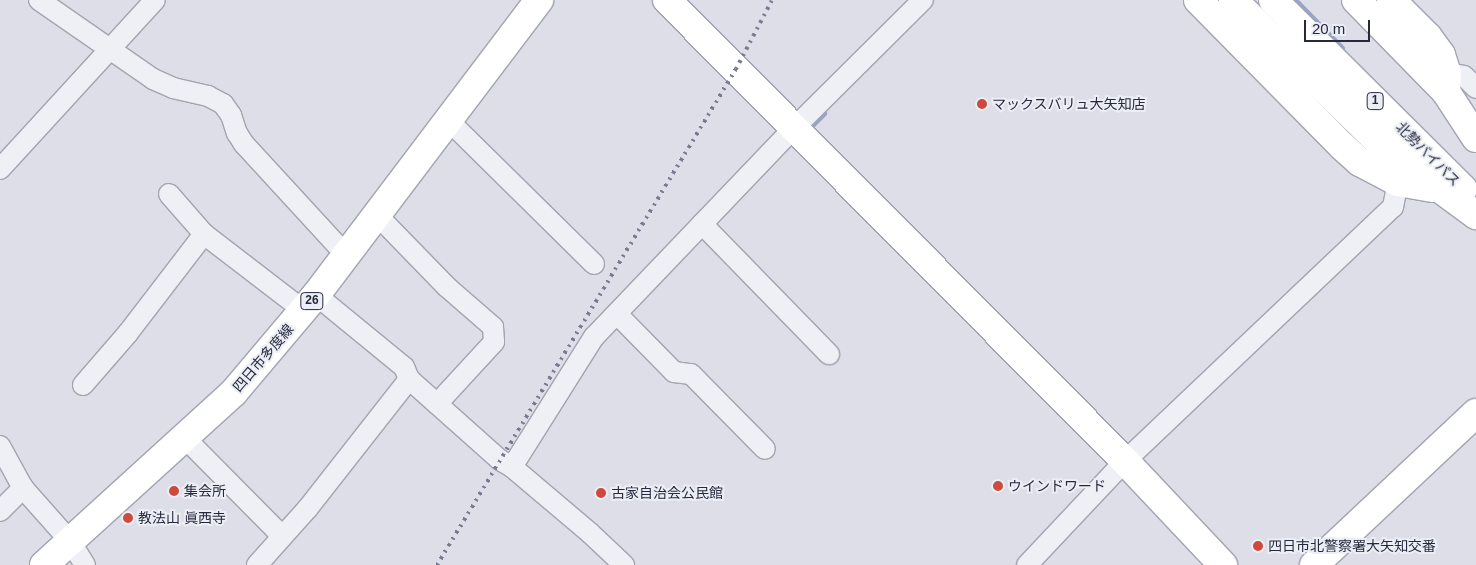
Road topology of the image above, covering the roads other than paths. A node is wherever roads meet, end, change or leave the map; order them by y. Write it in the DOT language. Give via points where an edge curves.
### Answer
graph roads {
  1 [pos="39,0"];
  2 [pos="155,0"];
  3 [pos="539,0"];
  4 [pos="668,0"];
  5 [pos="922,0"];
  6 [pos="1198,0"];
  7 [pos="1233,0"];
  8 [pos="1273,0"];
  9 [pos="1356,0"];
  10 [pos="1391,0"];
  11 [pos="110,48"];
  12 [pos="1447,82"];
  13 [pos="1476,88"];
  14 [pos="448,120"];
  15 [pos="793,129"];
  16 [pos="1476,138"];
  17 [pos="0,169"];
  18 [pos="1398,182"];
  19 [pos="1441,189"];
  20 [pos="170,194"];
  21 [pos="1476,202"];
  22 [pos="376,215"];
  23 [pos="1476,215"];
  24 [pos="702,224"];
  25 [pos="204,234"];
  26 [pos="346,255"];
  27 [pos="594,264"];
  28 [pos="310,303"];
  29 [pos="617,314"];
  30 [pos="829,354"];
  31 [pos="409,378"];
  32 [pos="83,385"];
  33 [pos="438,404"];
  34 [pos="1476,413"];
  35 [pos="184,438"];
  36 [pos="0,446"];
  37 [pos="765,449"];
  38 [pos="1125,462"];
  39 [pos="512,467"];
  40 [pos="23,488"];
  41 [pos="0,511"];
  42 [pos="282,536"];
  43 [pos="70,541"];
  44 [pos="1316,564"];
  45 [pos="44,565"];
  46 [pos="85,565"];
  47 [pos="257,565"];
  48 [pos="624,565"];
  49 [pos="1027,565"];
  50 [pos="1223,565"];
  1 -- 11 [label="street"];
  2 -- 11 [label="street"];
  3 -- 14 [label="main road, 四日市多度線 / 26"];
  4 -- 15 [label="main road"];
  5 -- 15 [label="street"];
  6 -- 18 [label="main road" via="1342,146 1360,162"];
  7 -- 19 [label="main road, 1" via="1386,149"];
  8 -- 21 [label="main road, 北勢バイパス / 1"];
  9 -- 12 [label="main road" via="1395,40"];
  10 -- 12 [label="main road" via="1428,37 1441,56"];
  11 -- 17 [label="street"];
  11 -- 26 [label="street" via="173,88 208,96 223,104 244,144"];
  12 -- 13 [label="street" via="1464,76"];
  12 -- 16 [label="main road"];
  14 -- 22 [label="main road, 四日市多度線 / 26"];
  14 -- 27 [label="street"];
  15 -- 24 [label="street"];
  15 -- 38 [label="main road"];
  18 -- 19 [label="main road"];
  18 -- 38 [label="street" via="1393,207"];
  19 -- 23 [label="main road, 1"];
  20 -- 25 [label="street"];
  22 -- 26 [label="main road, 四日市多度線 / 26"];
  22 -- 33 [label="street" via="447,287 494,327 494,342"];
  24 -- 29 [label="street"];
  24 -- 30 [label="street"];
  25 -- 28 [label="street"];
  25 -- 32 [label="street" via="128,333"];
  26 -- 28 [label="main road, 四日市多度線 / 26"];
  28 -- 31 [label="street" via="404,367"];
  28 -- 35 [label="main road, 四日市多度線 / 26" via="234,392"];
  29 -- 37 [label="street" via="674,372 691,374"];
  29 -- 39 [label="street" via="594,337"];
  31 -- 33 [label="street"];
  31 -- 42 [label="street" via="308,508"];
  33 -- 39 [label="street"];
  34 -- 44 [label="main road"];
  35 -- 42 [label="street"];
  35 -- 43 [label="main road, 四日市多度線 / 26"];
  36 -- 40 [label="street"];
  38 -- 49 [label="street"];
  38 -- 50 [label="main road"];
  39 -- 48 [label="street"];
  40 -- 41 [label="street"];
  40 -- 43 [label="street"];
  42 -- 47 [label="street"];
  43 -- 45 [label="main road, 四日市多度線 / 26"];
  43 -- 46 [label="street"];
}
